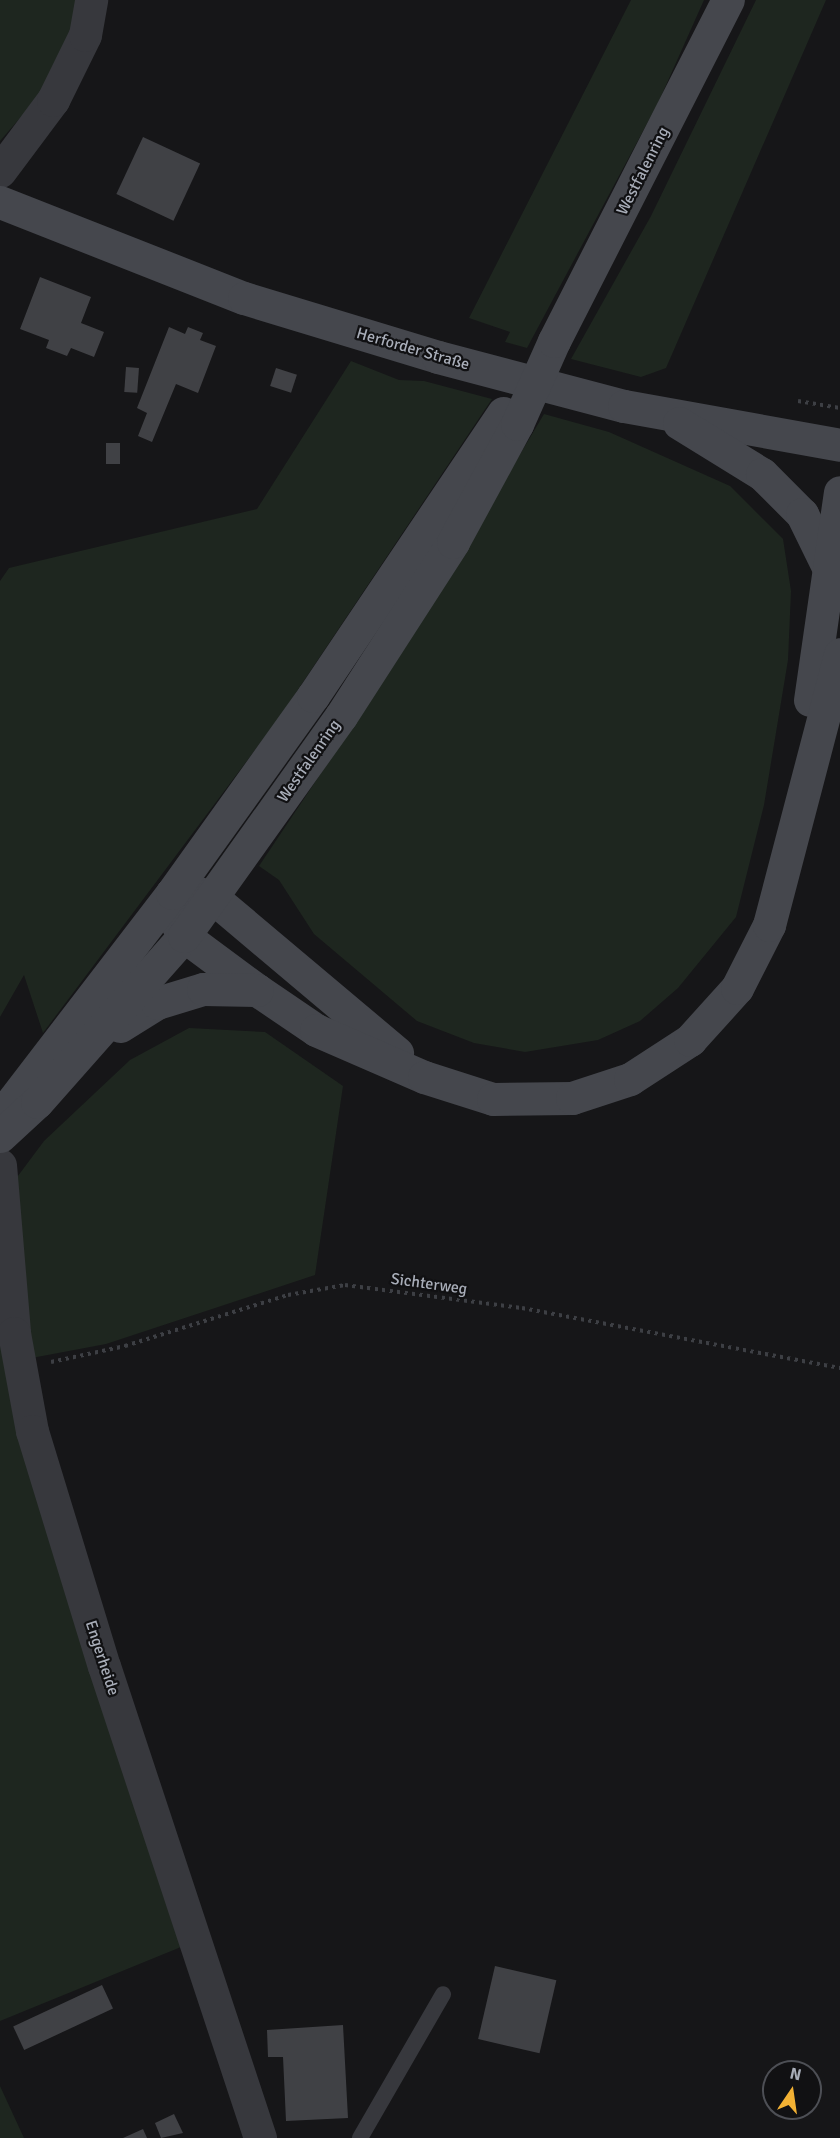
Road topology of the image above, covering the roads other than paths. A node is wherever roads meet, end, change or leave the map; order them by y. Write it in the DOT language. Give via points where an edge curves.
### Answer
graph roads {
  1 [pos="92,0"];
  2 [pos="728,0"];
  3 [pos="0,171"];
  4 [pos="0,202"];
  5 [pos="554,341"];
  6 [pos="664,415"];
  7 [pos="840,445"];
  8 [pos="840,492"];
  9 [pos="828,567"];
  10 [pos="840,654"];
  11 [pos="788,866"];
  12 [pos="172,893"];
  13 [pos="212,897"];
  14 [pos="184,936"];
  15 [pos="257,990"];
  16 [pos="85,1048"];
  17 [pos="424,1077"];
  18 [pos="0,1118"];
  19 [pos="0,1136"];
  20 [pos="0,1165"];
  21 [pos="443,1994"];
  22 [pos="260,2138"];
  23 [pos="360,2138"];
  1 -- 3 [label="street" via="86,35 53,100"];
  2 -- 5 [label="main road, Westfalenring"];
  4 -- 6 [label="main road, Herforder Straße" via="244,298 438,357"];
  5 -- 12 [label="main road, Westfalenring" via="314,696"];
  5 -- 13 [label="main road, Westfalenring" via="517,424 453,542 341,716"];
  6 -- 7 [label="main road, Herforder Straße"];
  6 -- 9 [label="main road" via="762,474 802,514"];
  8 -- 9 [label="main road"];
  9 -- 11 [label="main road"];
  10 -- 11 [label="main road"];
  11 -- 17 [label="main road" via="769,925 737,988 690,1040 630,1079 572,1098 494,1099"];
  12 -- 13 [label="main road" via="196,891"];
  12 -- 14 [label="main road" via="171,913"];
  12 -- 18 [label="main road, Westfalenring"];
  13 -- 14 [label="main road, Westfalenring"];
  13 -- 17 [label="main road"];
  14 -- 15 [label="main road"];
  14 -- 16 [label="main road, Westfalenring"];
  15 -- 16 [label="main road" via="203,989 157,1002"];
  15 -- 17 [label="main road" via="316,1030"];
  16 -- 19 [label="main road, Westfalenring"];
  20 -- 22 [label="street, Engerheide" via="10,1285 32,1431 104,1666"];
  21 -- 23 [label="lane"];
}
